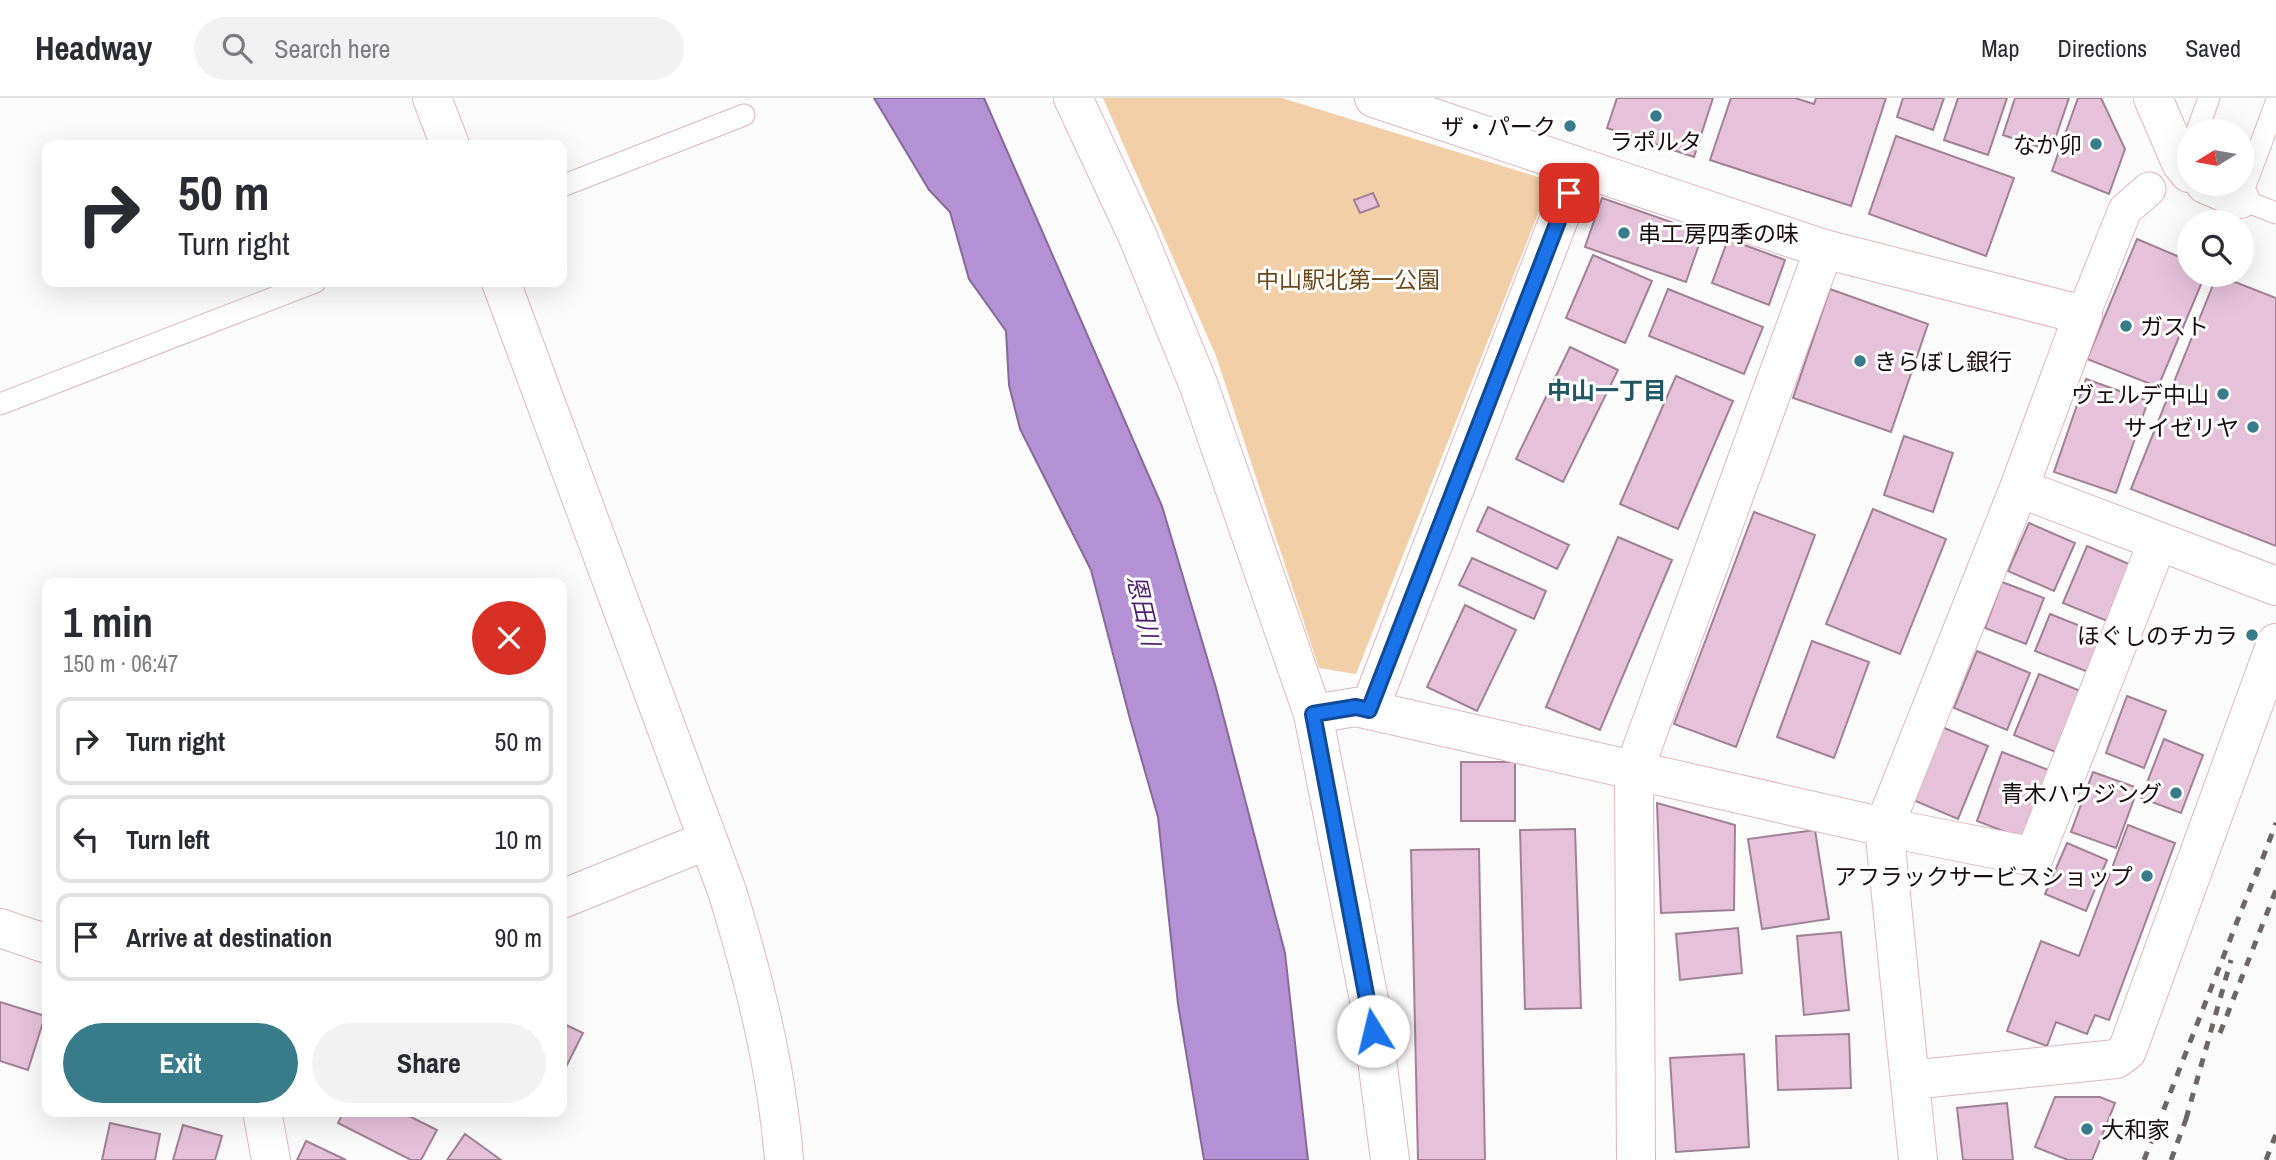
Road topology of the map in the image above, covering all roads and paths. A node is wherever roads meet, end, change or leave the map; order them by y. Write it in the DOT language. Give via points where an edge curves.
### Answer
graph roads {
  1 [pos="432,98"];
  2 [pos="1073,98"];
  3 [pos="1374,98"];
  4 [pos="2153,98"];
  5 [pos="2209,98"];
  6 [pos="2276,103"];
  7 [pos="744,115"];
  8 [pos="2201,119"];
  9 [pos="448,140"];
  10 [pos="2177,142"];
  11 [pos="1579,167"];
  12 [pos="567,184"];
  13 [pos="2149,189"];
  14 [pos="2235,196"];
  15 [pos="2240,199"];
  16 [pos="2276,213"];
  17 [pos="1825,249"];
  18 [pos="302,287"];
  19 [pos="503,287"];
  20 [pos="2083,315"];
  21 [pos="0,404"];
  22 [pos="2019,488"];
  23 [pos="2158,541"];
  24 [pos="2276,586"];
  25 [pos="2276,643"];
  26 [pos="1369,710"];
  27 [pos="1313,714"];
  28 [pos="1634,770"];
  29 [pos="1884,827"];
  30 [pos="708,840"];
  31 [pos="567,897"];
  32 [pos="0,928"];
  33 [pos="42,942"];
  34 [pos="1910,1080"];
  35 [pos="262,1117"];
  36 [pos="271,1160"];
  37 [pos="784,1160"];
  38 [pos="1390,1160"];
  39 [pos="1636,1160"];
  40 [pos="1918,1160"];
  1 -- 9 [label="street"];
  2 -- 27 [label="street" via="1138,237 1199,386"];
  3 -- 11 [label="street"];
  4 -- 10 [label="street"];
  5 -- 8 [label="lane"];
  6 -- 15 [label="lane"];
  7 -- 12 [label="lane"];
  11 -- 17 [label="street"];
  11 -- 26 [label="street"];
  13 -- 20 [label="street" via="2125,211"];
  14 -- 15 [label="street"];
  15 -- 16 [label="lane"];
  17 -- 20 [label="street"];
  17 -- 28 [label="street"];
  18 -- 21 [label="lane"];
  19 -- 30 [label="street"];
  20 -- 22 [label="street"];
  22 -- 23 [label="street"];
  22 -- 29 [label="street"];
  23 -- 24 [label="street"];
  23 -- 29 [label="street" via="2034,858"];
  25 -- 34 [label="street" via="2127,1051 2116,1059"];
  26 -- 27 [label="street" via="1356,707"];
  26 -- 28 [label="street"];
  27 -- 38 [label="street" via="1370,1005"];
  28 -- 29 [label="street"];
  28 -- 39 [label="street"];
  29 -- 34 [label="street"];
  30 -- 31 [label="street"];
  30 -- 37 [label="street" via="749,962 771,1059"];
  32 -- 33 [label="street"];
  34 -- 40 [label="street"];
  35 -- 36 [label="street"];
}
